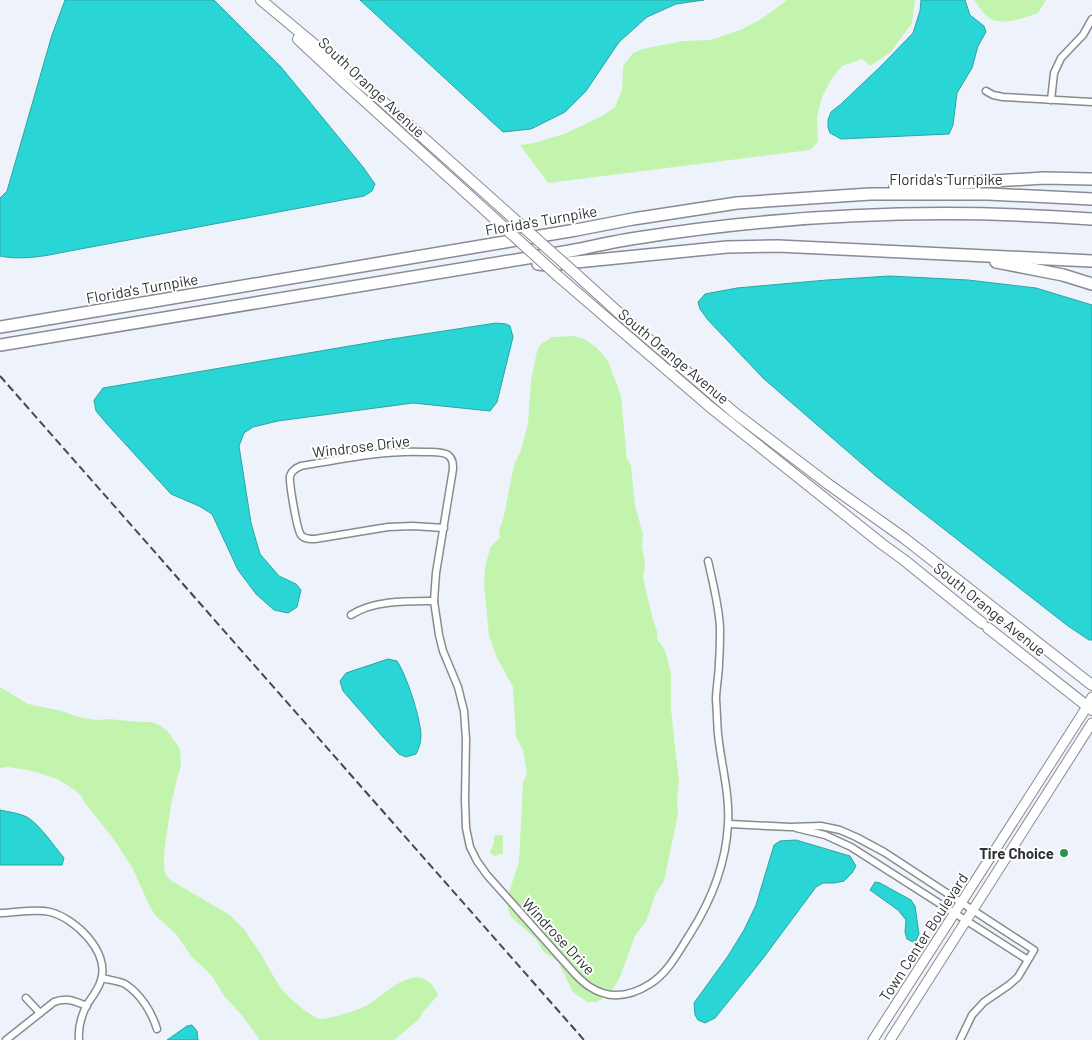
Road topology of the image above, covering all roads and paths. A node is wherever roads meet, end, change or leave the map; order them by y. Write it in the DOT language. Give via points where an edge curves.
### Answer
graph roads {
  1 [pos="260,0"];
  2 [pos="1092,19"];
  3 [pos="986,91"];
  4 [pos="1051,100"];
  5 [pos="1092,102"];
  6 [pos="1092,179"];
  7 [pos="1092,199"];
  8 [pos="737,203"];
  9 [pos="1092,219"];
  10 [pos="928,253"];
  11 [pos="514,260"];
  12 [pos="1092,260"];
  13 [pos="1092,284"];
  14 [pos="0,327"];
  15 [pos="0,346"];
  16 [pos="444,528"];
  17 [pos="708,561"];
  18 [pos="434,601"];
  19 [pos="352,615"];
  20 [pos="1092,686"];
  21 [pos="1090,704"];
  22 [pos="1092,723"];
  23 [pos="728,824"];
  24 [pos="790,827"];
  25 [pos="884,852"];
  26 [pos="877,862"];
  27 [pos="961,903"];
  28 [pos="973,910"];
  29 [pos="0,913"];
  30 [pos="955,913"];
  31 [pos="967,920"];
  32 [pos="1028,960"];
  33 [pos="102,978"];
  34 [pos="26,998"];
  35 [pos="87,1006"];
  36 [pos="40,1013"];
  37 [pos="158,1030"];
  38 [pos="6,1040"];
  39 [pos="79,1040"];
  40 [pos="873,1040"];
  41 [pos="890,1040"];
  42 [pos="960,1040"];
  1 -- 20 [label="main road, South Orange Avenue, bridge" via="380,99 736,414 904,538"];
  1 -- 21 [label="main road, South Orange Avenue, bridge" via="345,83 559,277 709,406 985,626"];
  2 -- 4 [label="street" via="1083,35 1061,58 1054,72"];
  3 -- 4 [label="street" via="1003,97"];
  4 -- 5 [label="street"];
  6 -- 8 [label="highway" via="945,183"];
  7 -- 8 [label="highway, Florida's Turnpike" via="988,194 870,194"];
  8 -- 14 [label="highway, Florida's Turnpike"];
  9 -- 11 [label="highway" via="927,213 803,219 654,235"];
  10 -- 11 [label="highway" via="761,246 546,265"];
  10 -- 12 [label="highway"];
  10 -- 13 [label="highway" via="971,257"];
  11 -- 15 [label="highway"];
  16 -- 16 [label="street, Windrose Drive" via="388,527 307,539 301,536 298,528 290,475 301,466 377,453 440,452 453,460"];
  16 -- 18 [label="street, Windrose Drive"];
  17 -- 23 [label="street, Windrose Drive" via="720,627 716,697"];
  18 -- 19 [label="street" via="388,603"];
  18 -- 23 [label="street, Windrose Drive" via="443,651 464,711 465,809 470,847 487,875 590,987 626,996 657,980 699,921 723,860"];
  21 -- 27 [label="main road, Town Center Boulevard"];
  22 -- 28 [label="main road, Town Center Boulevard"];
  23 -- 24 [label="street"];
  24 -- 25 [label="street" via="822,826 840,830"];
  24 -- 26 [label="street" via="825,835"];
  25 -- 26 [label="street"];
  25 -- 27 [label="street"];
  26 -- 30 [label="street"];
  27 -- 28 [label="street"];
  27 -- 30 [label="main road, Town Center Boulevard"];
  28 -- 31 [label="main road, Town Center Boulevard"];
  28 -- 32 [label="street" via="1034,950"];
  29 -- 33 [label="street" via="38,910 64,917 95,946 102,962"];
  30 -- 31 [label="street"];
  30 -- 40 [label="main road, Town Center Boulevard"];
  31 -- 32 [label="street"];
  31 -- 41 [label="main road, Town Center Boulevard"];
  32 -- 42 [label="street" via="1018,977 972,1015"];
  33 -- 35 [label="street"];
  33 -- 37 [label="street" via="124,984 137,994"];
  34 -- 36 [label="street"];
  35 -- 36 [label="street" via="61,999"];
  35 -- 39 [label="street" via="78,1027"];
  36 -- 38 [label="street"];
}
